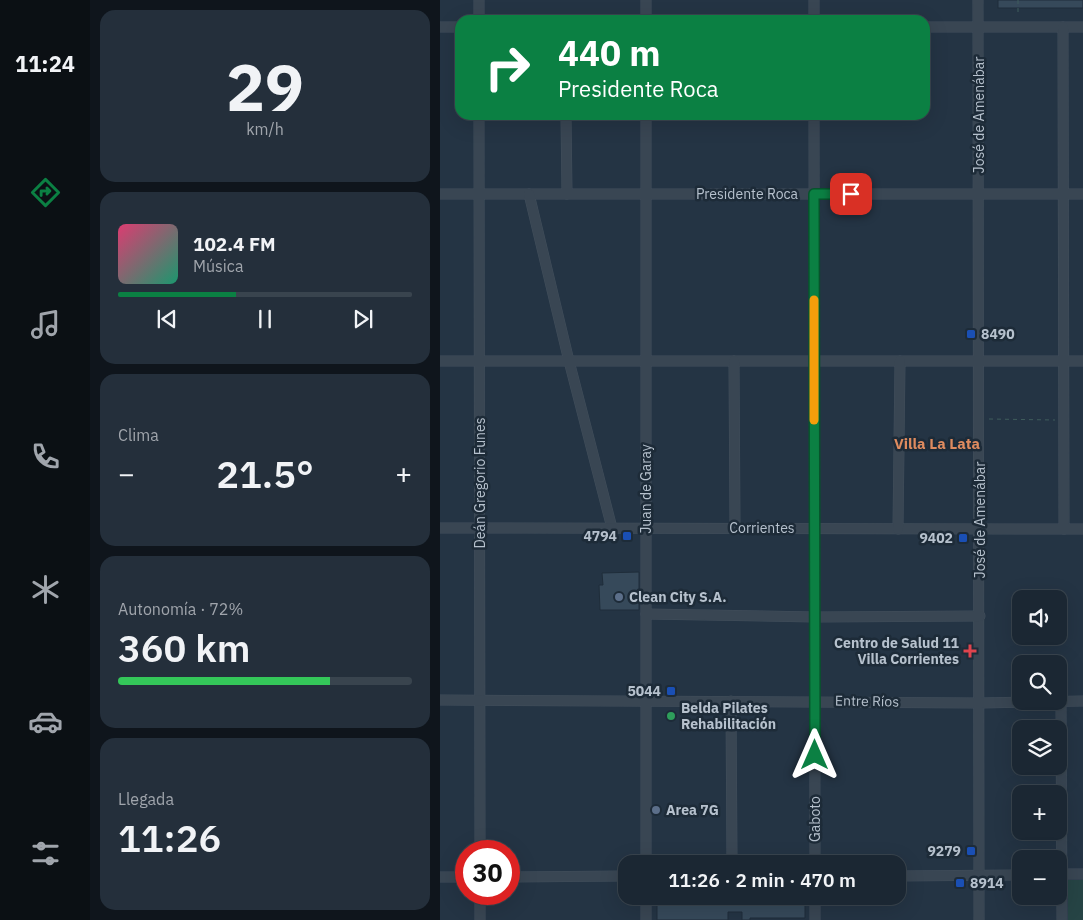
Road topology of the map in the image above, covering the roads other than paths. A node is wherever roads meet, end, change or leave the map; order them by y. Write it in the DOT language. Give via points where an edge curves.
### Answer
graph roads {
  1 [pos="479,0"];
  2 [pos="646,0"];
  3 [pos="814,0"];
  4 [pos="978,0"];
  5 [pos="479,15"];
  6 [pos="646,15"];
  7 [pos="814,15"];
  8 [pos="440,27"];
  9 [pos="455,27"];
  10 [pos="930,27"];
  11 [pos="978,27"];
  12 [pos="1063,27"];
  13 [pos="1083,27"];
  14 [pos="479,120"];
  15 [pos="566,120"];
  16 [pos="646,120"];
  17 [pos="814,120"];
  18 [pos="440,194"];
  19 [pos="480,194"];
  20 [pos="529,194"];
  21 [pos="567,194"];
  22 [pos="646,194"];
  23 [pos="814,194"];
  24 [pos="979,194"];
  25 [pos="1062,194"];
  26 [pos="1083,194"];
  27 [pos="440,361"];
  28 [pos="480,361"];
  29 [pos="569,361"];
  30 [pos="646,361"];
  31 [pos="734,361"];
  32 [pos="814,361"];
  33 [pos="900,361"];
  34 [pos="979,361"];
  35 [pos="1063,361"];
  36 [pos="1083,361"];
  37 [pos="440,528"];
  38 [pos="480,528"];
  39 [pos="612,528"];
  40 [pos="646,528"];
  41 [pos="735,528"];
  42 [pos="815,528"];
  43 [pos="898,529"];
  44 [pos="980,529"];
  45 [pos="1064,529"];
  46 [pos="1083,529"];
  47 [pos="646,614"];
  48 [pos="980,616"];
  49 [pos="815,617"];
  50 [pos="440,700"];
  51 [pos="480,700"];
  52 [pos="646,701"];
  53 [pos="731,701"];
  54 [pos="815,701"];
  55 [pos="1083,701"];
  56 [pos="1067,702"];
  57 [pos="980,703"];
  58 [pos="1012,703"];
  59 [pos="1061,710"];
  60 [pos="480,840"];
  61 [pos="1060,850"];
  62 [pos="646,855"];
  63 [pos="732,855"];
  64 [pos="815,855"];
  65 [pos="1067,874"];
  66 [pos="1083,874"];
  67 [pos="979,875"];
  68 [pos="1012,875"];
  69 [pos="618,876"];
  70 [pos="906,876"];
  71 [pos="440,877"];
  72 [pos="455,877"];
  73 [pos="520,877"];
  74 [pos="480,905"];
  75 [pos="646,905"];
  76 [pos="815,905"];
  77 [pos="1061,905"];
  78 [pos="480,920"];
  79 [pos="646,920"];
  80 [pos="815,920"];
  81 [pos="979,920"];
  82 [pos="1062,920"];
  1 -- 5 [label="street"];
  2 -- 6 [label="street"];
  3 -- 7 [label="street"];
  4 -- 11 [label="street, José de Amenábar"];
  8 -- 9 [label="street"];
  10 -- 11 [label="street"];
  11 -- 12 [label="street"];
  11 -- 24 [label="street, José de Amenábar"];
  12 -- 13 [label="street"];
  12 -- 25 [label="street"];
  14 -- 19 [label="street, Deán Gregorio Funes"];
  15 -- 21 [label="street"];
  16 -- 22 [label="street, Juan de Garay"];
  17 -- 23 [label="street, Gaboto"];
  18 -- 19 [label="street, Presidente Roca"];
  19 -- 20 [label="street, Presidente Roca"];
  19 -- 28 [label="street, Deán Gregorio Funes"];
  20 -- 21 [label="street, Presidente Roca"];
  20 -- 29 [label="street"];
  21 -- 22 [label="street, Presidente Roca"];
  22 -- 23 [label="street, Presidente Roca"];
  22 -- 30 [label="street, Juan de Garay"];
  23 -- 24 [label="street, Presidente Roca"];
  23 -- 32 [label="street, Gaboto"];
  24 -- 25 [label="street, Presidente Roca"];
  24 -- 34 [label="street, José de Amenábar"];
  25 -- 26 [label="street, Presidente Roca"];
  25 -- 35 [label="street"];
  27 -- 28 [label="street"];
  28 -- 29 [label="street"];
  28 -- 38 [label="street, Deán Gregorio Funes"];
  29 -- 30 [label="street"];
  29 -- 39 [label="street"];
  30 -- 31 [label="street"];
  30 -- 40 [label="street, Juan de Garay"];
  31 -- 32 [label="street"];
  31 -- 41 [label="street"];
  32 -- 33 [label="street"];
  32 -- 42 [label="street, Gaboto"];
  33 -- 34 [label="street"];
  33 -- 43 [label="street"];
  34 -- 35 [label="street"];
  34 -- 44 [label="street, José de Amenábar"];
  35 -- 36 [label="street"];
  35 -- 45 [label="street"];
  37 -- 38 [label="street, Corrientes"];
  38 -- 39 [label="street, Corrientes"];
  38 -- 51 [label="street, Deán Gregorio Funes"];
  39 -- 40 [label="street, Corrientes"];
  40 -- 41 [label="street, Corrientes"];
  40 -- 47 [label="street, Juan de Garay"];
  41 -- 42 [label="street, Corrientes"];
  42 -- 43 [label="street, Corrientes"];
  42 -- 49 [label="street, Gaboto"];
  43 -- 44 [label="street, Corrientes"];
  44 -- 45 [label="street, Corrientes"];
  44 -- 48 [label="street, José de Amenábar"];
  45 -- 46 [label="street, Corrientes"];
  47 -- 49 [label="street"];
  47 -- 52 [label="street, Juan de Garay"];
  48 -- 49 [label="street"];
  48 -- 57 [label="street, José de Amenábar"];
  49 -- 54 [label="street, Gaboto"];
  50 -- 51 [label="street, Entre Ríos"];
  51 -- 52 [label="street, Entre Ríos"];
  51 -- 60 [label="street, Deán Gregorio Funes"];
  52 -- 53 [label="street, Entre Ríos"];
  52 -- 62 [label="street, Juan de Garay"];
  53 -- 54 [label="street, Entre Ríos"];
  53 -- 63 [label="street"];
  54 -- 57 [label="street, Entre Ríos"];
  54 -- 64 [label="street, Gaboto"];
  55 -- 56 [label="street, Entre Ríos"];
  57 -- 58 [label="street, Entre Ríos"];
  57 -- 67 [label="street, José de Amenábar"];
  59 -- 61 [label="street"];
  65 -- 66 [label="street"];
  67 -- 68 [label="street"];
  67 -- 70 [label="street"];
  67 -- 81 [label="street, José de Amenábar"];
  69 -- 73 [label="street"];
  71 -- 72 [label="street"];
  74 -- 78 [label="street"];
  75 -- 79 [label="street"];
  76 -- 80 [label="street"];
  77 -- 82 [label="street"];
}
